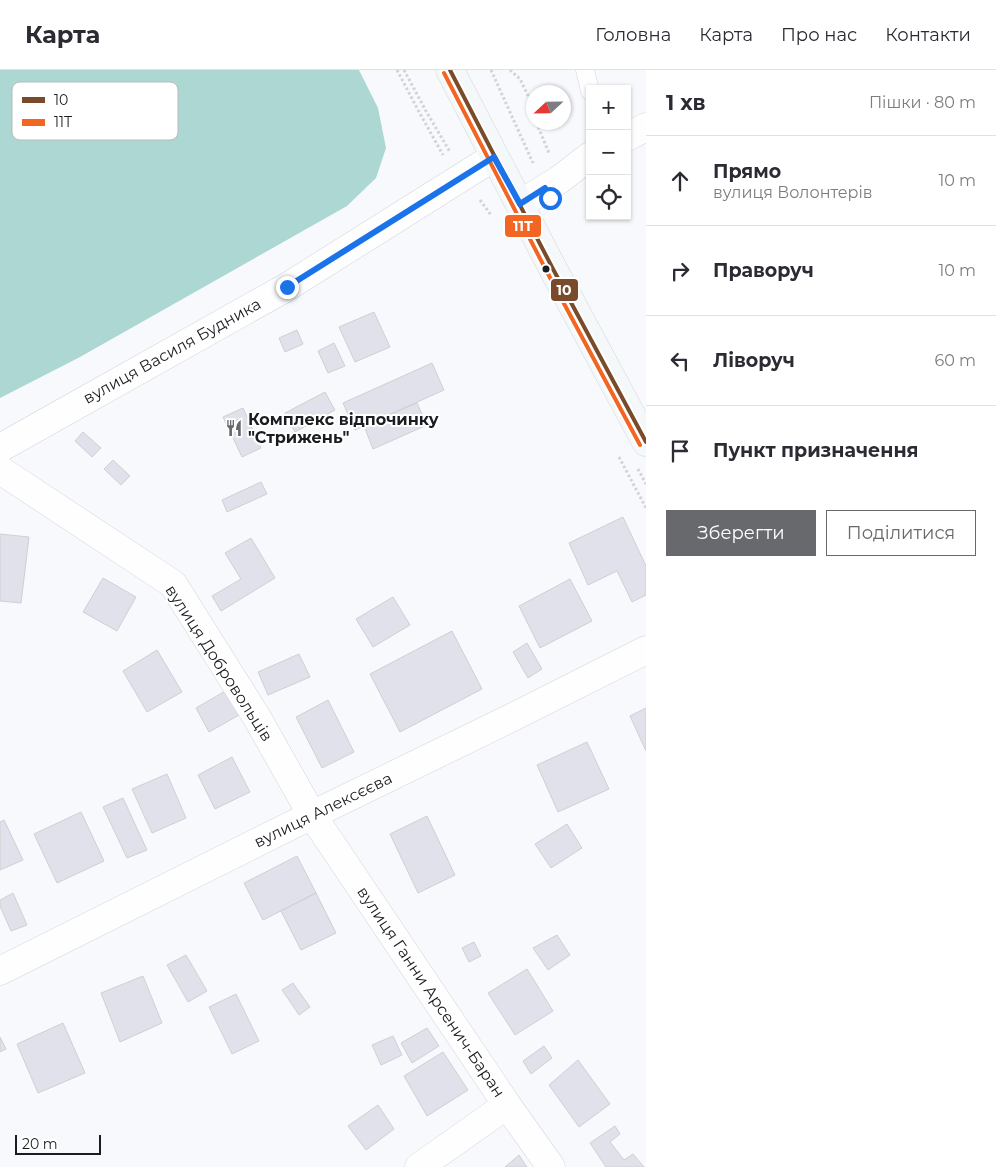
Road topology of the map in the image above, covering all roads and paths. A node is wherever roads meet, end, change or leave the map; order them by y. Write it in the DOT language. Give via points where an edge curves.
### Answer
graph roads {
  1 [pos="397,70"];
  2 [pos="404,70"];
  3 [pos="450,70"];
  4 [pos="491,70"];
  5 [pos="510,70"];
  6 [pos="585,70"];
  7 [pos="589,85"];
  8 [pos="526,91"];
  9 [pos="418,110"];
  10 [pos="646,127"];
  11 [pos="631,135"];
  12 [pos="494,157"];
  13 [pos="586,159"];
  14 [pos="464,176"];
  15 [pos="545,188"];
  16 [pos="520,204"];
  17 [pos="494,219"];
  18 [pos="646,442"];
  19 [pos="0,448"];
  20 [pos="618,456"];
  21 [pos="0,470"];
  22 [pos="646,508"];
  23 [pos="646,650"];
  24 [pos="312,815"];
  25 [pos="0,971"];
  26 [pos="506,1105"];
  27 [pos="419,1167"];
  28 [pos="551,1167"];
  1 -- 9 [label="path"];
  2 -- 14 [label="path"];
  3 -- 12 [label="main road"];
  4 -- 15 [label="path"];
  5 -- 8 [label="path" via="520,79"];
  6 -- 7 [label="lane"];
  10 -- 11 [label="street"];
  12 -- 14 [label="street, вулиця Василя Будника"];
  12 -- 16 [label="main road"];
  13 -- 15 [label="street"];
  14 -- 17 [label="path"];
  14 -- 19 [label="street, вулиця Василя Будника" via="287,287"];
  15 -- 16 [label="street"];
  16 -- 18 [label="main road"];
  20 -- 22 [label="path"];
  21 -- 24 [label="street, вулиця Добровольців" via="173,584 256,716"];
  23 -- 24 [label="street, вулиця Алексєєва"];
  24 -- 25 [label="street, вулиця Алексєєва"];
  24 -- 26 [label="street, вулиця Ганни Арсенич-Баран"];
  26 -- 27 [label="street"];
  26 -- 28 [label="street, вулиця Ганни Арсенич-Баран"];
}
